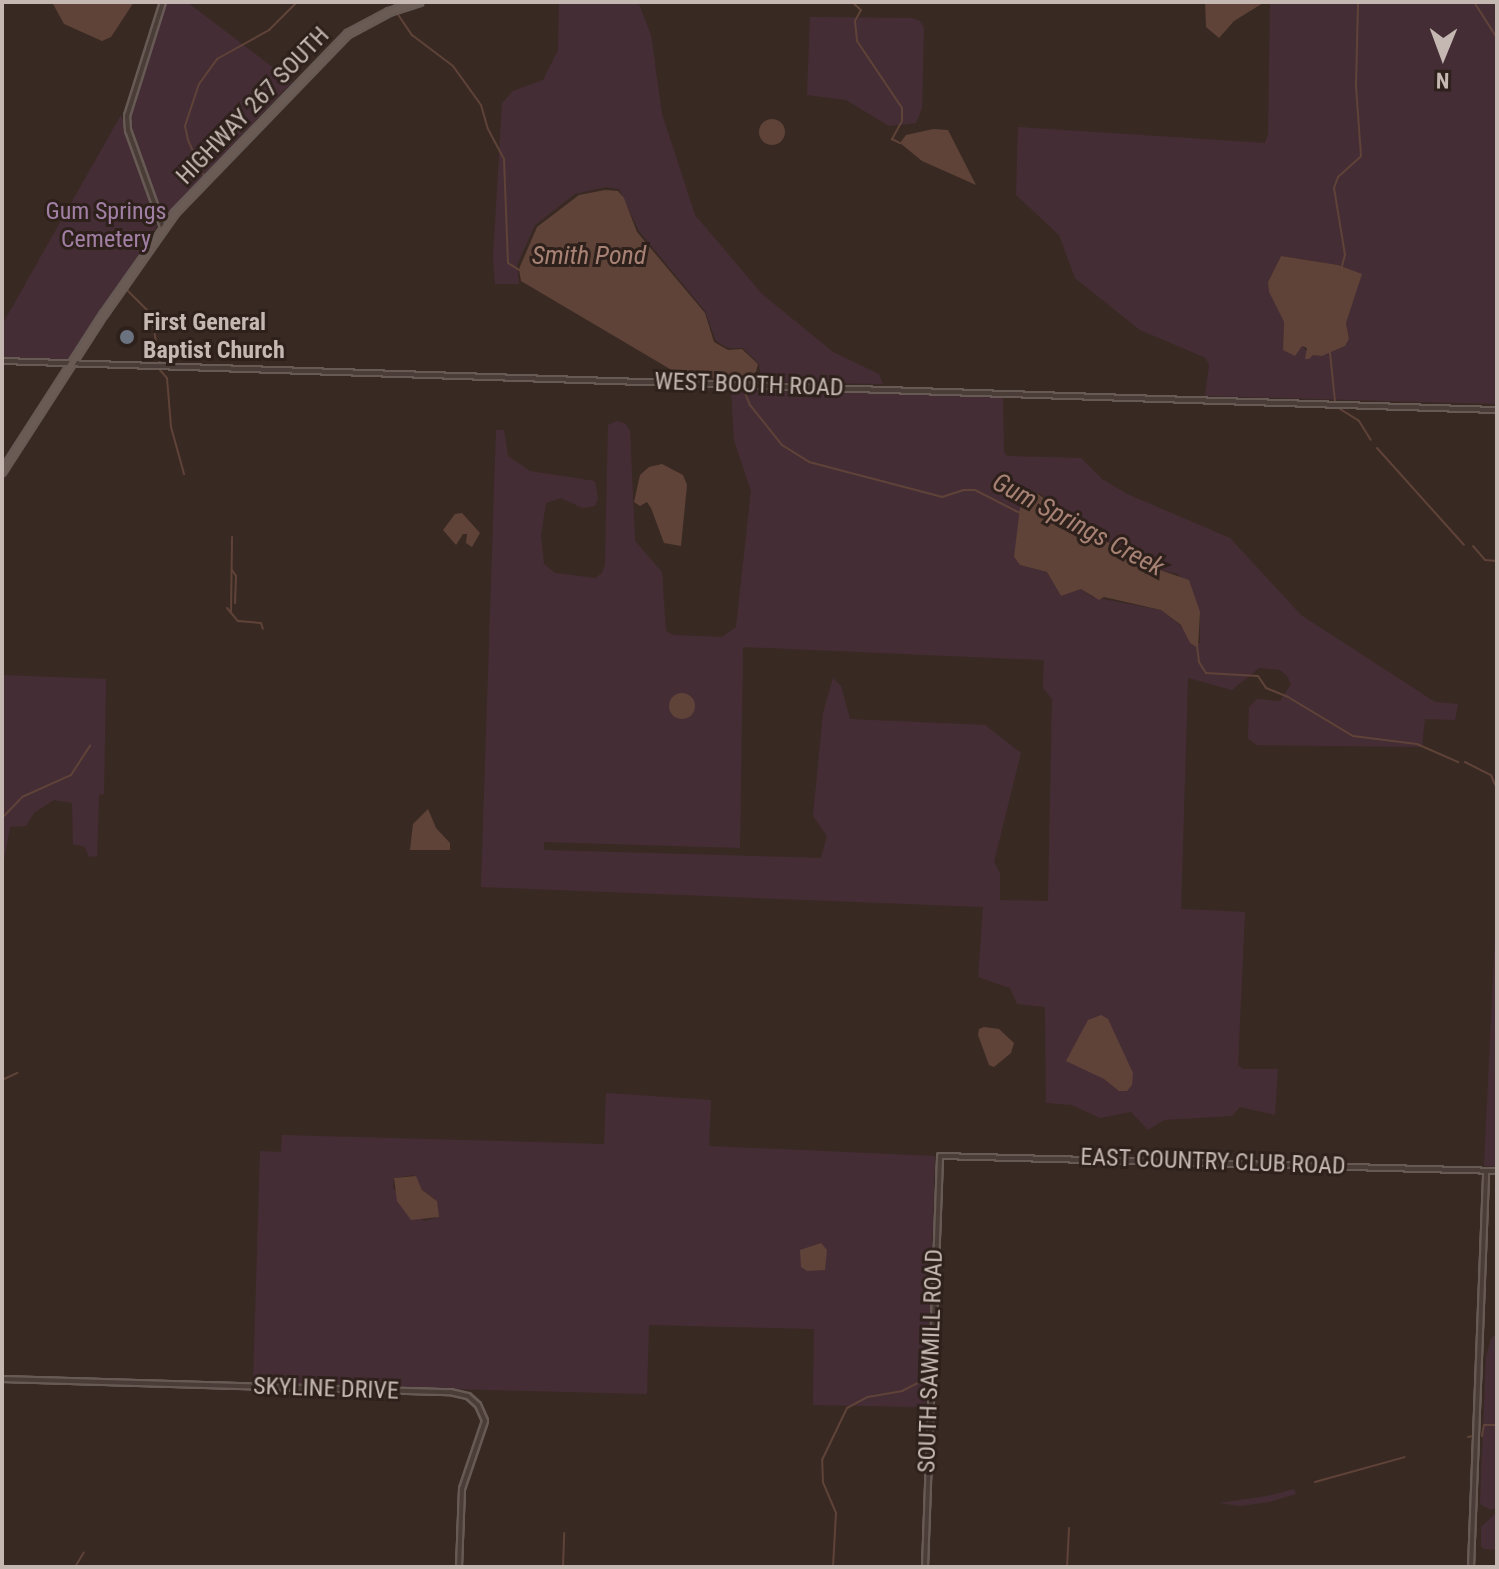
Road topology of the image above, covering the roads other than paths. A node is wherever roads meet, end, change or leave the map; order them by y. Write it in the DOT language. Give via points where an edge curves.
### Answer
graph roads {
  1 [pos="163,2"];
  2 [pos="419,2"];
  3 [pos="163,227"];
  4 [pos="2,361"];
  5 [pos="72,363"];
  6 [pos="1497,410"];
  7 [pos="2,472"];
  8 [pos="940,1156"];
  9 [pos="1486,1171"];
  10 [pos="1497,1171"];
  11 [pos="2,1379"];
  12 [pos="459,1567"];
  13 [pos="925,1567"];
  14 [pos="1471,1567"];
  1 -- 3 [label="street" via="127,116"];
  2 -- 3 [label="main road, HIGHWAY 267 SOUTH" via="348,34"];
  3 -- 5 [label="main road, HIGHWAY 267 SOUTH"];
  4 -- 5 [label="street, WEST BOOTH ROAD"];
  5 -- 6 [label="street, WEST BOOTH ROAD"];
  5 -- 7 [label="main road, HIGHWAY 267 SOUTH"];
  8 -- 9 [label="street, EAST COUNTRY CLUB ROAD"];
  8 -- 13 [label="street, SOUTH SAWMILL ROAD"];
  9 -- 10 [label="street, EAST COUNTRY CLUB ROAD"];
  9 -- 14 [label="street"];
  11 -- 12 [label="street, SKYLINE DRIVE" via="468,1396 485,1421 462,1489"];
}
